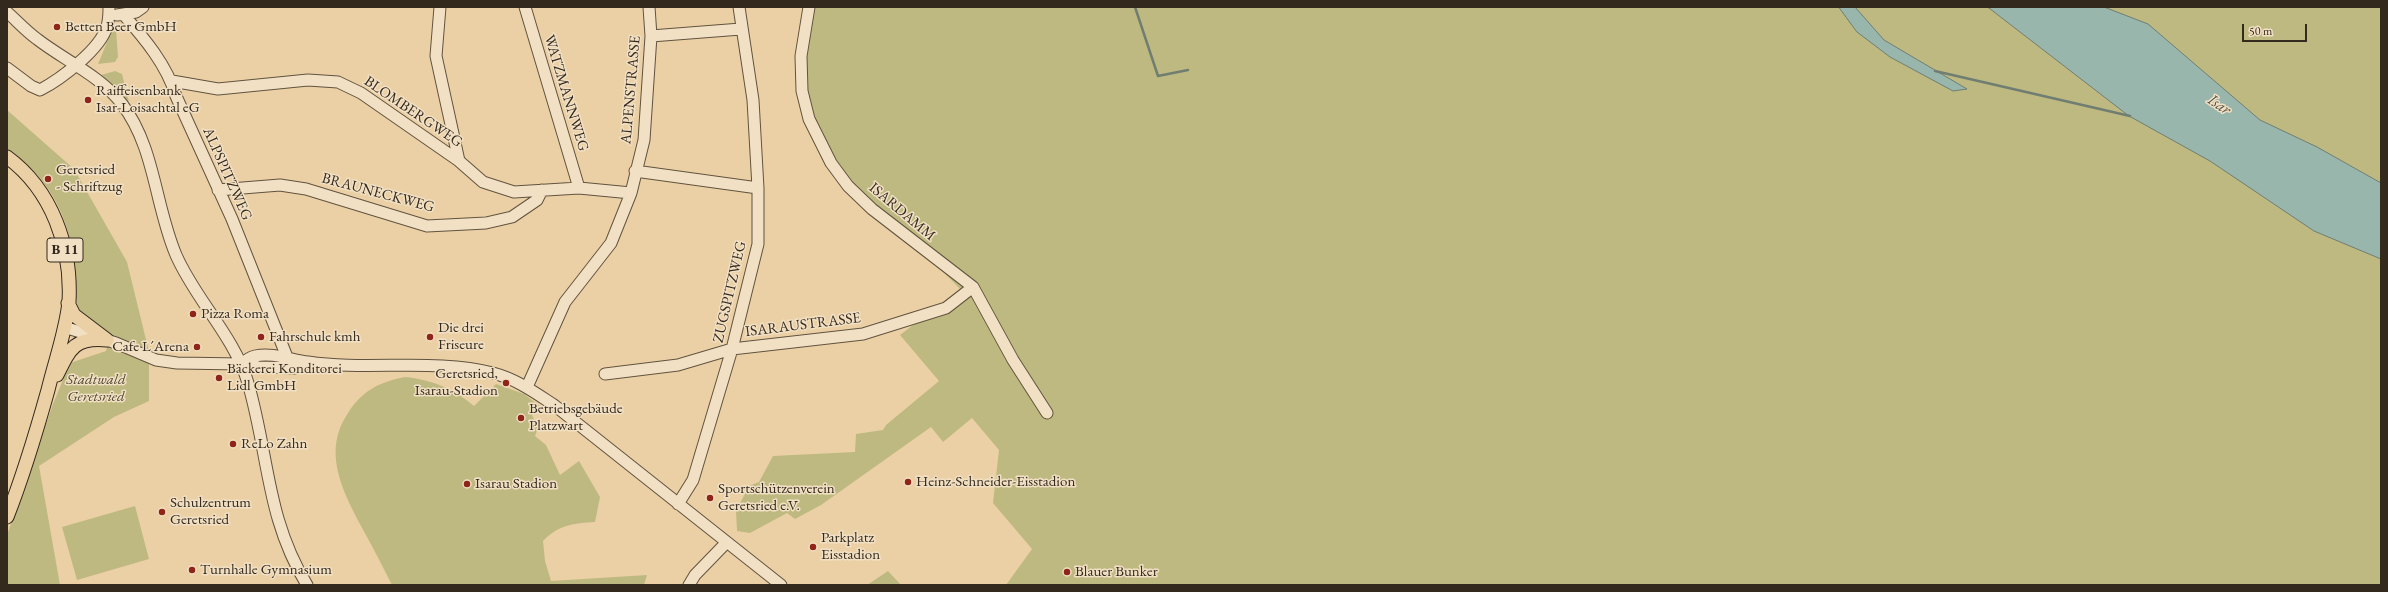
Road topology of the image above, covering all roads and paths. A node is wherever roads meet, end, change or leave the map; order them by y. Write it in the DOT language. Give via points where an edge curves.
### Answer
graph roads {
  1 [pos="143,7"];
  2 [pos="440,7"];
  3 [pos="525,7"];
  4 [pos="649,7"];
  5 [pos="739,7"];
  6 [pos="808,7"];
  7 [pos="109,11"];
  8 [pos="7,12"];
  9 [pos="123,14"];
  10 [pos="741,29"];
  11 [pos="651,36"];
  12 [pos="74,65"];
  13 [pos="7,68"];
  14 [pos="172,81"];
  15 [pos="7,157"];
  16 [pos="459,161"];
  17 [pos="635,170"];
  18 [pos="578,188"];
  19 [pos="758,188"];
  20 [pos="218,190"];
  21 [pos="542,190"];
  22 [pos="630,193"];
  23 [pos="973,287"];
  24 [pos="68,303"];
  25 [pos="64,327"];
  26 [pos="107,340"];
  27 [pos="732,349"];
  28 [pos="287,357"];
  29 [pos="308,362"];
  30 [pos="242,364"];
  31 [pos="606,374"];
  32 [pos="527,387"];
  33 [pos="44,402"];
  34 [pos="1046,413"];
  35 [pos="678,504"];
  36 [pos="7,517"];
  37 [pos="726,543"];
  38 [pos="307,585"];
  39 [pos="689,585"];
  40 [pos="781,585"];
  1 -- 9 [label="street" via="136,12"];
  2 -- 16 [label="street" via="436,56"];
  3 -- 18 [label="street, WATZMANNWEG"];
  4 -- 11 [label="street, ALPENSTRASSE"];
  5 -- 10 [label="street, ZUGSPITZWEG"];
  6 -- 23 [label="street, ISARDAMM" via="801,56 802,91 809,119 831,163 848,186 872,209"];
  7 -- 9 [label="street"];
  7 -- 12 [label="street" via="107,26 97,44 86,57"];
  8 -- 12 [label="street" via="35,38"];
  9 -- 14 [label="street, ALPSPITZWEG" via="143,37"];
  10 -- 11 [label="street"];
  10 -- 19 [label="street, ZUGSPITZWEG" via="753,100"];
  11 -- 17 [label="street, ALPENSTRASSE" via="644,140"];
  12 -- 13 [label="street" via="40,90"];
  12 -- 30 [label="street" via="110,91 136,124 145,145 164,223 176,256"];
  14 -- 16 [label="street, BLOMBERGWEG" via="218,89 308,80 338,82 361,93"];
  14 -- 20 [label="street, ALPSPITZWEG" via="176,96"];
  15 -- 24 [label="main road, B 11" via="32,179 56,220 67,259"];
  16 -- 21 [label="street, BLOMBERGWEG" via="483,182 514,192"];
  17 -- 19 [label="street"];
  17 -- 22 [label="street, ALPENSTRASSE"];
  18 -- 21 [label="street, BLOMBERGWEG"];
  18 -- 22 [label="street, BLOMBERGWEG"];
  19 -- 27 [label="street, ZUGSPITZWEG" via="758,244"];
  20 -- 21 [label="street, BRAUNECKWEG" via="280,185 306,189 427,226 486,223 512,217 537,200"];
  20 -- 28 [label="street, ALPSPITZWEG"];
  22 -- 32 [label="street, ALPENSTRASSE" via="611,243 565,302"];
  23 -- 27 [label="street, ISARAUSTRASSE" via="946,308 863,334"];
  23 -- 34 [label="street, ISARDAMM"];
  24 -- 25 [label="main road, B 11"];
  24 -- 26 [label="main road" via="74,315"];
  25 -- 26 [label="street"];
  25 -- 33 [label="main road, B 11"];
  26 -- 30 [label="street" via="156,360 177,363"];
  26 -- 33 [label="main road" via="90,338 75,345"];
  27 -- 31 [label="street, ISARAUSTRASSE" via="678,365"];
  27 -- 35 [label="street, ZUGSPITZWEG" via="691,484"];
  28 -- 29 [label="street"];
  28 -- 30 [label="street" via="254,356"];
  29 -- 30 [label="street" via="295,368"];
  29 -- 32 [label="street" via="466,370 508,377"];
  30 -- 38 [label="street" via="255,411 278,524 292,559"];
  32 -- 35 [label="street" via="554,405"];
  33 -- 36 [label="main road, B 11"];
  35 -- 37 [label="street"];
  37 -- 39 [label="street" via="694,575"];
  37 -- 40 [label="street"];
}
